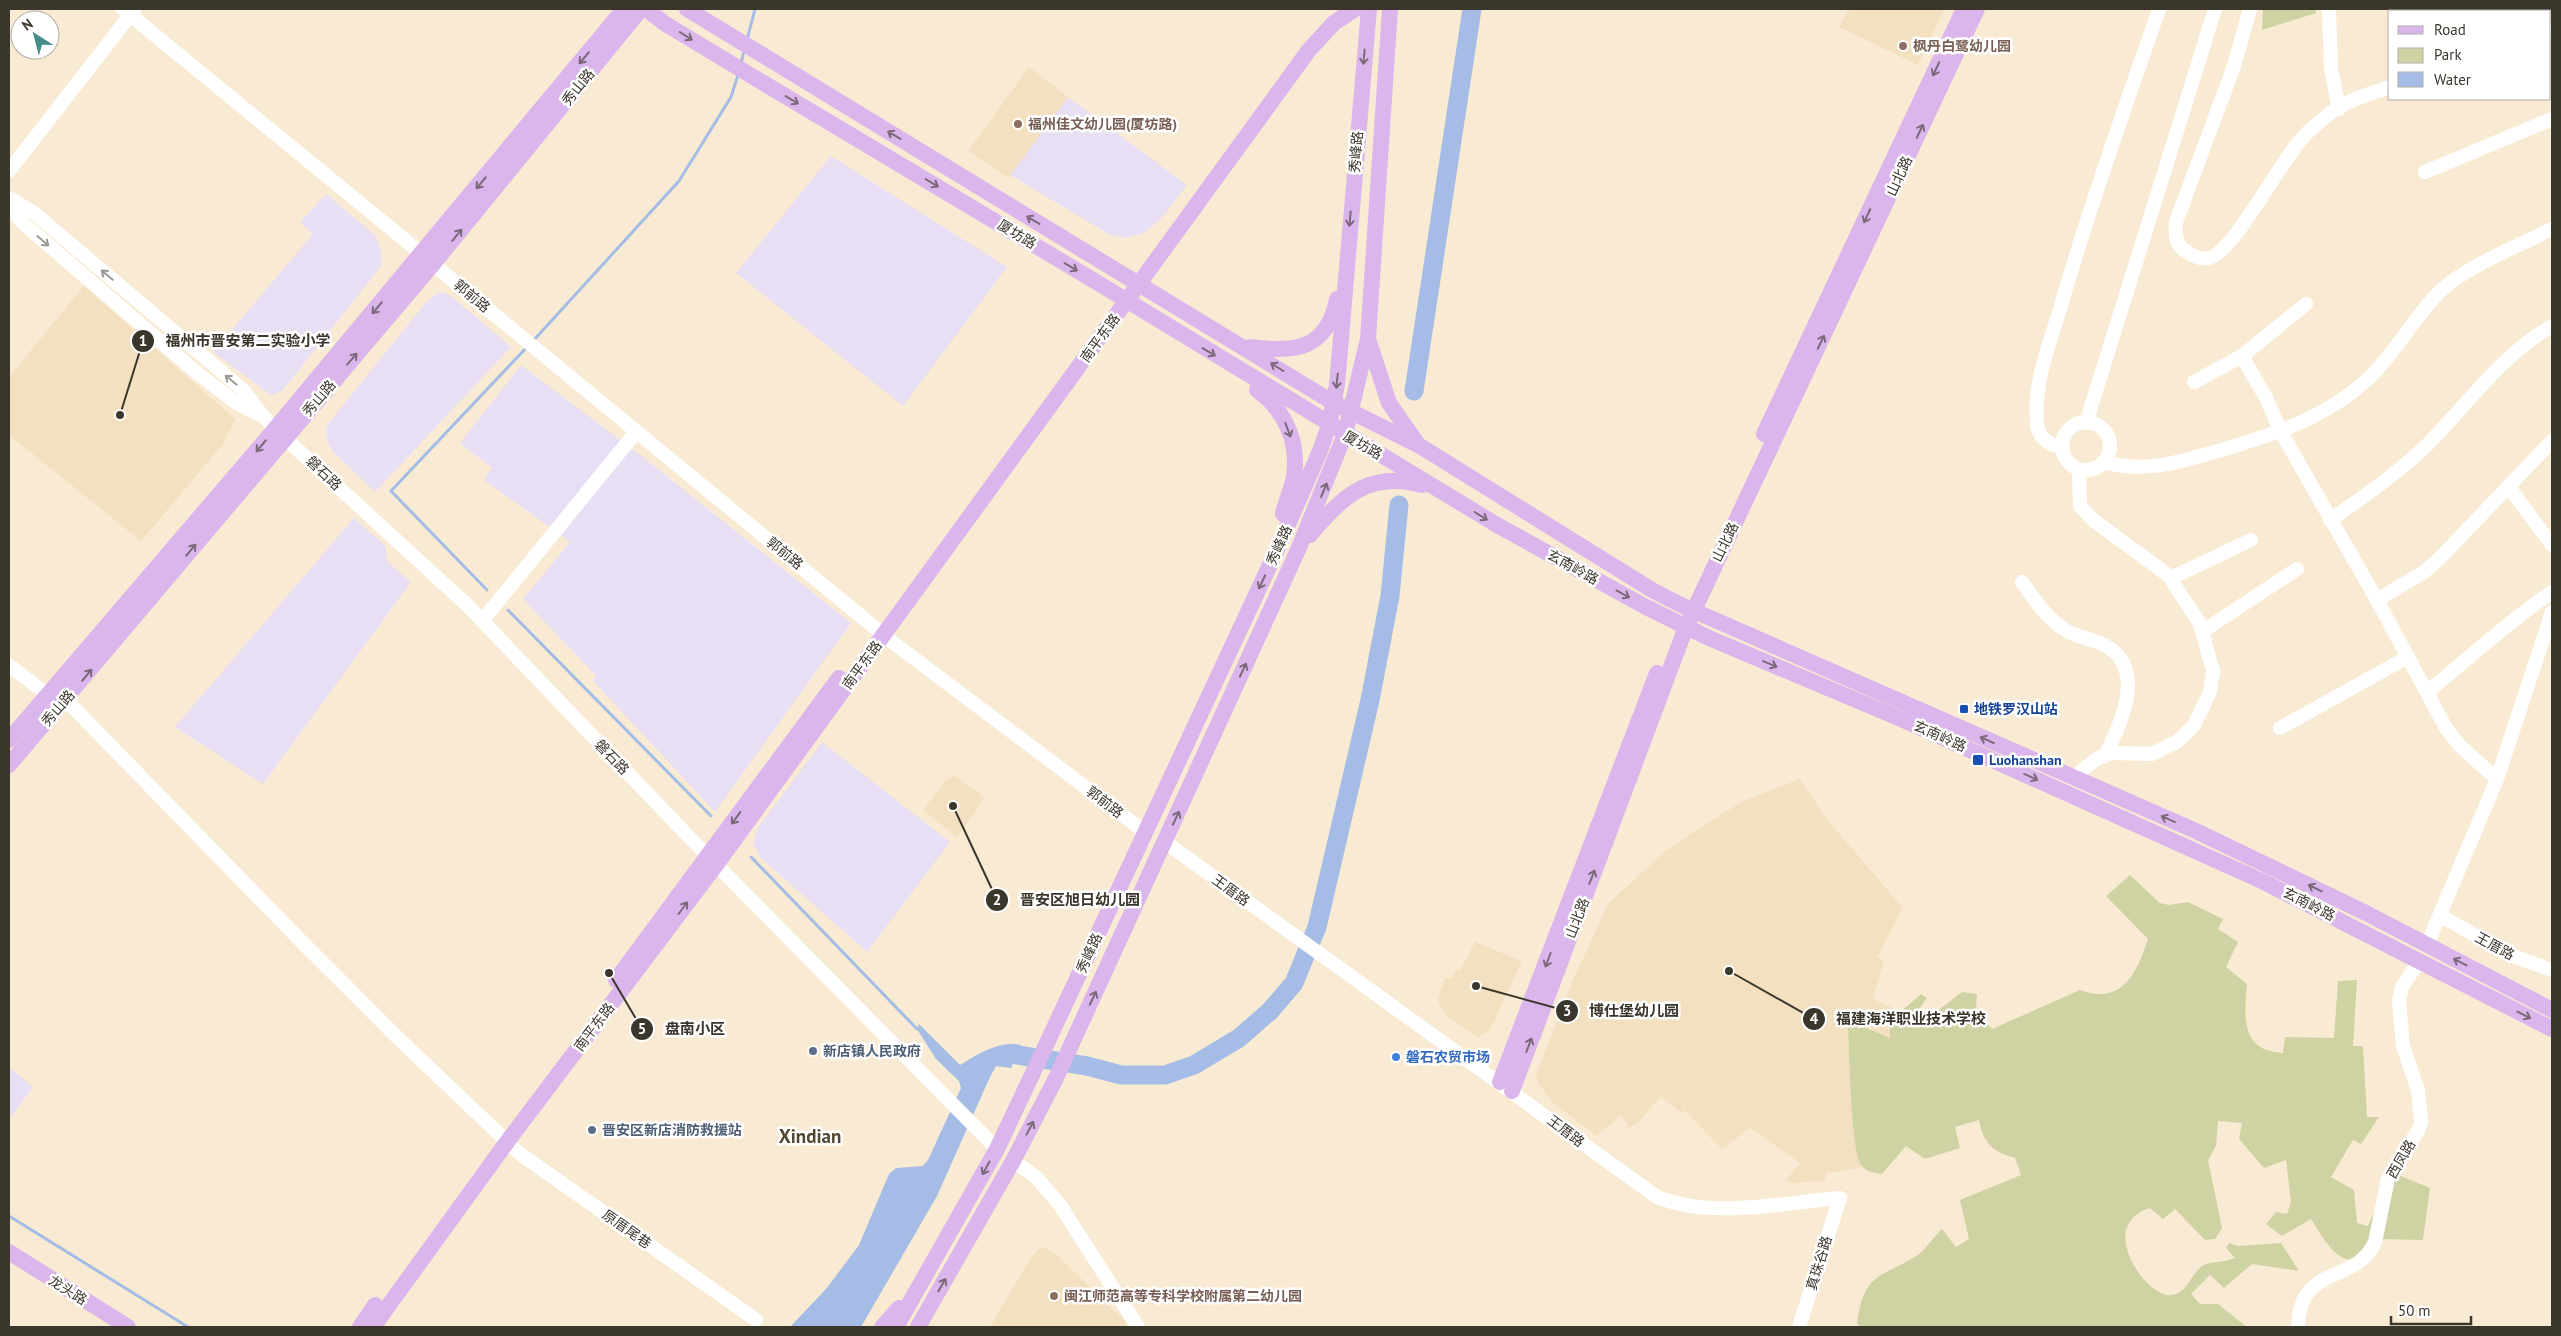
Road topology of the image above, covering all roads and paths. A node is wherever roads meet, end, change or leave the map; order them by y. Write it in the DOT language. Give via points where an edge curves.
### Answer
graph roads {
  1 [pos="641,9"];
  2 [pos="646,9"];
  3 [pos="687,9"];
  4 [pos="1341,9"];
  5 [pos="1355,9"];
  6 [pos="1369,9"];
  7 [pos="1390,9"];
  8 [pos="1964,9"];
  9 [pos="1977,9"];
  10 [pos="2159,9"];
  11 [pos="2215,9"];
  12 [pos="2250,9"];
  13 [pos="2329,9"];
  14 [pos="129,11"];
  15 [pos="622,19"];
  16 [pos="2388,88"];
  17 [pos="2339,109"];
  18 [pos="2552,118"];
  19 [pos="9,171"];
  20 [pos="2425,172"];
  21 [pos="9,198"];
  22 [pos="9,207"];
  23 [pos="2552,229"];
  24 [pos="428,259"];
  25 [pos="1346,266"];
  26 [pos="1136,283"];
  27 [pos="1123,299"];
  28 [pos="2306,304"];
  29 [pos="2552,326"];
  30 [pos="1368,339"];
  31 [pos="1244,346"];
  32 [pos="2242,356"];
  33 [pos="1235,367"];
  34 [pos="2194,382"];
  35 [pos="1334,403"];
  36 [pos="1351,412"];
  37 [pos="262,416"];
  38 [pos="2086,423"];
  39 [pos="1329,425"];
  40 [pos="1397,427"];
  41 [pos="636,432"];
  42 [pos="2281,432"];
  43 [pos="280,433"];
  44 [pos="1345,434"];
  45 [pos="2552,440"];
  46 [pos="2062,448"];
  47 [pos="1389,459"];
  48 [pos="2103,462"];
  49 [pos="2079,469"];
  50 [pos="2508,486"];
  51 [pos="1440,490"];
  52 [pos="2330,520"];
  53 [pos="2250,540"];
  54 [pos="2552,545"];
  55 [pos="1298,550"];
  56 [pos="1276,552"];
  57 [pos="2297,569"];
  58 [pos="2170,578"];
  59 [pos="2022,582"];
  60 [pos="2552,592"];
  61 [pos="2377,600"];
  62 [pos="1688,609"];
  63 [pos="2552,612"];
  64 [pos="482,621"];
  65 [pos="1681,625"];
  66 [pos="2203,631"];
  67 [pos="880,632"];
  68 [pos="2408,657"];
  69 [pos="9,665"];
  70 [pos="2427,692"];
  71 [pos="48,695"];
  72 [pos="66,700"];
  73 [pos="2280,728"];
  74 [pos="9,740"];
  75 [pos="2105,756"];
  76 [pos="9,765"];
  77 [pos="2082,771"];
  78 [pos="2497,778"];
  79 [pos="1145,832"];
  80 [pos="1165,842"];
  81 [pos="712,860"];
  82 [pos="2441,916"];
  83 [pos="2427,945"];
  84 [pos="2419,961"];
  85 [pos="2552,970"];
  86 [pos="2552,1010"];
  87 [pos="2552,1029"];
  88 [pos="1506,1087"];
  89 [pos="504,1138"];
  90 [pos="997,1149"];
  91 [pos="1013,1161"];
  92 [pos="1840,1198"];
  93 [pos="9,1252"];
  94 [pos="9,1265"];
  95 [pos="923,1279"];
  96 [pos="756,1320"];
  97 [pos="921,1324"];
  98 [pos="107,1327"];
  99 [pos="128,1327"];
  100 [pos="360,1327"];
  101 [pos="373,1327"];
  102 [pos="882,1327"];
  103 [pos="896,1327"];
  104 [pos="1138,1327"];
  105 [pos="1798,1327"];
  106 [pos="2298,1327"];
  1 -- 15 [label="main road, 秀山路"];
  2 -- 27 [label="main road, 厦坊路, one-way" via="744,72"];
  26 -- 3 [label="main road, 厦坊路, one-way"];
  4 -- 26 [label="main road, 南平东路" via="1310,36"];
  5 -- 26 [label="main road, 南平东路" via="1326,30 1309,50"];
  6 -- 25 [label="main road, 秀峰路, one-way"];
  7 -- 30 [label="main road, 秀峰路"];
  8 -- 62 [label="main road, 山北路, one-way"];
  62 -- 9 [label="main road, 山北路, one-way"];
  10 -- 46 [label="street" via="2073,261 2037,386 2040,433 2046,441"];
  11 -- 38 [label="street"];
  12 -- 17 [label="street" via="2234,66 2176,222 2175,235 2181,248 2197,258 2210,258 2224,247 2245,222 2288,154 2307,133"];
  13 -- 17 [label="street" via="2331,68"];
  14 -- 19 [label="street"];
  14 -- 24 [label="street, 郭前路"];
  15 -- 24 [label="main road, 秀山路"];
  16 -- 17 [label="street" via="2345,103"];
  18 -- 20 [label="street"];
  37 -- 21 [label="street, 磐石路, one-way" via="243,390 33,212"];
  22 -- 37 [label="street, 磐石路, one-way" via="24,224 196,372 235,402"];
  23 -- 42 [label="street" via="2451,283 2427,307 2382,365 2358,388 2311,418"];
  24 -- 41 [label="street, 郭前路"];
  24 -- 43 [label="main road, 秀山路"];
  25 -- 31 [label="main road" via="1334,314 1316,339 1285,350"];
  25 -- 35 [label="main road, 秀峰路, one-way"];
  26 -- 27 [label="main road, 南平东路"];
  26 -- 31 [label="main road, 厦坊路"];
  27 -- 33 [label="main road, 厦坊路, one-way"];
  27 -- 67 [label="main road, 南平东路"];
  28 -- 32 [label="street"];
  29 -- 52 [label="street" via="2528,342 2412,458"];
  30 -- 36 [label="main road, 秀峰路"];
  30 -- 40 [label="main road"];
  35 -- 31 [label="main road, 厦坊路, one-way"];
  32 -- 34 [label="street"];
  32 -- 42 [label="street"];
  33 -- 39 [label="main road, 厦坊路"];
  33 -- 56 [label="main road, one-way" via="1276,406 1291,437 1294,476"];
  35 -- 36 [label="main road, 厦坊路"];
  35 -- 39 [label="main road, 秀峰路"];
  36 -- 40 [label="main road, 厦坊路"];
  36 -- 44 [label="main road, 秀峰路"];
  37 -- 43 [label="street, 磐石路"];
  38 -- 46 [label="street" via="2072,427"];
  38 -- 48 [label="street" via="2103,429 2108,436 2110,447"];
  39 -- 44 [label="main road, 厦坊路"];
  39 -- 56 [label="main road, 秀峰路"];
  40 -- 62 [label="main road, 玄南岭路" via="1420,446 1641,584"];
  41 -- 64 [label="street"];
  41 -- 67 [label="street, 郭前路"];
  42 -- 48 [label="street" via="2165,466 2122,467"];
  42 -- 52 [label="street"];
  43 -- 64 [label="street, 磐石路"];
  43 -- 71 [label="main road, 秀山路, one-way"];
  72 -- 43 [label="main road, 秀山路, one-way"];
  44 -- 47 [label="main road, 厦坊路"];
  55 -- 44 [label="main road, 秀峰路, one-way"];
  45 -- 50 [label="street"];
  46 -- 49 [label="street" via="2066,460"];
  47 -- 51 [label="main road, 玄南岭路"];
  48 -- 49 [label="street" via="2094,469"];
  49 -- 58 [label="street" via="2080,506 2092,520"];
  50 -- 54 [label="street"];
  50 -- 61 [label="street" via="2433,565"];
  51 -- 55 [label="main road" via="1405,480 1385,481 1359,489 1339,502"];
  51 -- 65 [label="main road, 玄南岭路, one-way" via="1496,526"];
  52 -- 61 [label="street"];
  53 -- 58 [label="street"];
  80 -- 55 [label="main road, 秀峰路, one-way"];
  56 -- 79 [label="main road, 秀峰路, one-way"];
  57 -- 66 [label="street"];
  58 -- 66 [label="street"];
  59 -- 75 [label="street" via="2054,622 2117,654 2127,675 2128,696 2121,725"];
  60 -- 70 [label="street" via="2511,620 2472,657"];
  61 -- 68 [label="street"];
  62 -- 65 [label="main road, 山北路"];
  83 -- 62 [label="main road, 玄南岭路, one-way" via="2196,831"];
  63 -- 78 [label="street"];
  64 -- 81 [label="street, 磐石路"];
  65 -- 84 [label="main road, 玄南岭路, one-way" via="2188,847 2297,898"];
  65 -- 88 [label="main road, 山北路"];
  66 -- 75 [label="street" via="2213,671 2210,692 2194,725 2178,742 2152,754 2111,753"];
  67 -- 79 [label="street, 郭前路"];
  67 -- 81 [label="main road, 南平东路"];
  68 -- 70 [label="street"];
  68 -- 73 [label="street"];
  69 -- 71 [label="street"];
  70 -- 78 [label="street" via="2452,738"];
  71 -- 72 [label="street"];
  71 -- 74 [label="main road, 秀山路"];
  72 -- 76 [label="main road, 秀山路"];
  72 -- 89 [label="street, 原厝尾巷" via="392,1033"];
  75 -- 77 [label="street"];
  78 -- 82 [label="street"];
  79 -- 90 [label="main road, 秀峰路"];
  80 -- 88 [label="street, 王厝路"];
  91 -- 80 [label="main road, 秀峰路, one-way" via="1056,1078"];
  81 -- 89 [label="main road, 南平东路"];
  81 -- 90 [label="street, 磐石路"];
  82 -- 83 [label="street"];
  82 -- 85 [label="street, 王厝路" via="2510,955"];
  86 -- 83 [label="main road, 玄南岭路, one-way"];
  84 -- 87 [label="main road, 玄南岭路, one-way"];
  84 -- 106 [label="street, 西凤路" via="2402,987 2399,1001 2402,1046 2420,1101 2420,1125 2388,1180 2371,1251 2308,1291 2300,1304"];
  88 -- 92 [label="street, 王厝路" via="1642,1188 1672,1203 1714,1208"];
  89 -- 96 [label="street, 原厝尾巷" via="519,1153"];
  89 -- 100 [label="main road, 南平东路"];
  89 -- 101 [label="main road, 南平东路"];
  90 -- 95 [label="main road, 秀峰路, one-way"];
  97 -- 91 [label="main road, 秀峰路, one-way"];
  91 -- 104 [label="street" via="1036,1177 1060,1205"];
  92 -- 105 [label="street, 真珠谷路"];
  93 -- 99 [label="main road, 龙头路"];
  94 -- 98 [label="main road, 龙头路"];
  95 -- 102 [label="main road"];
  95 -- 103 [label="main road"];
}
